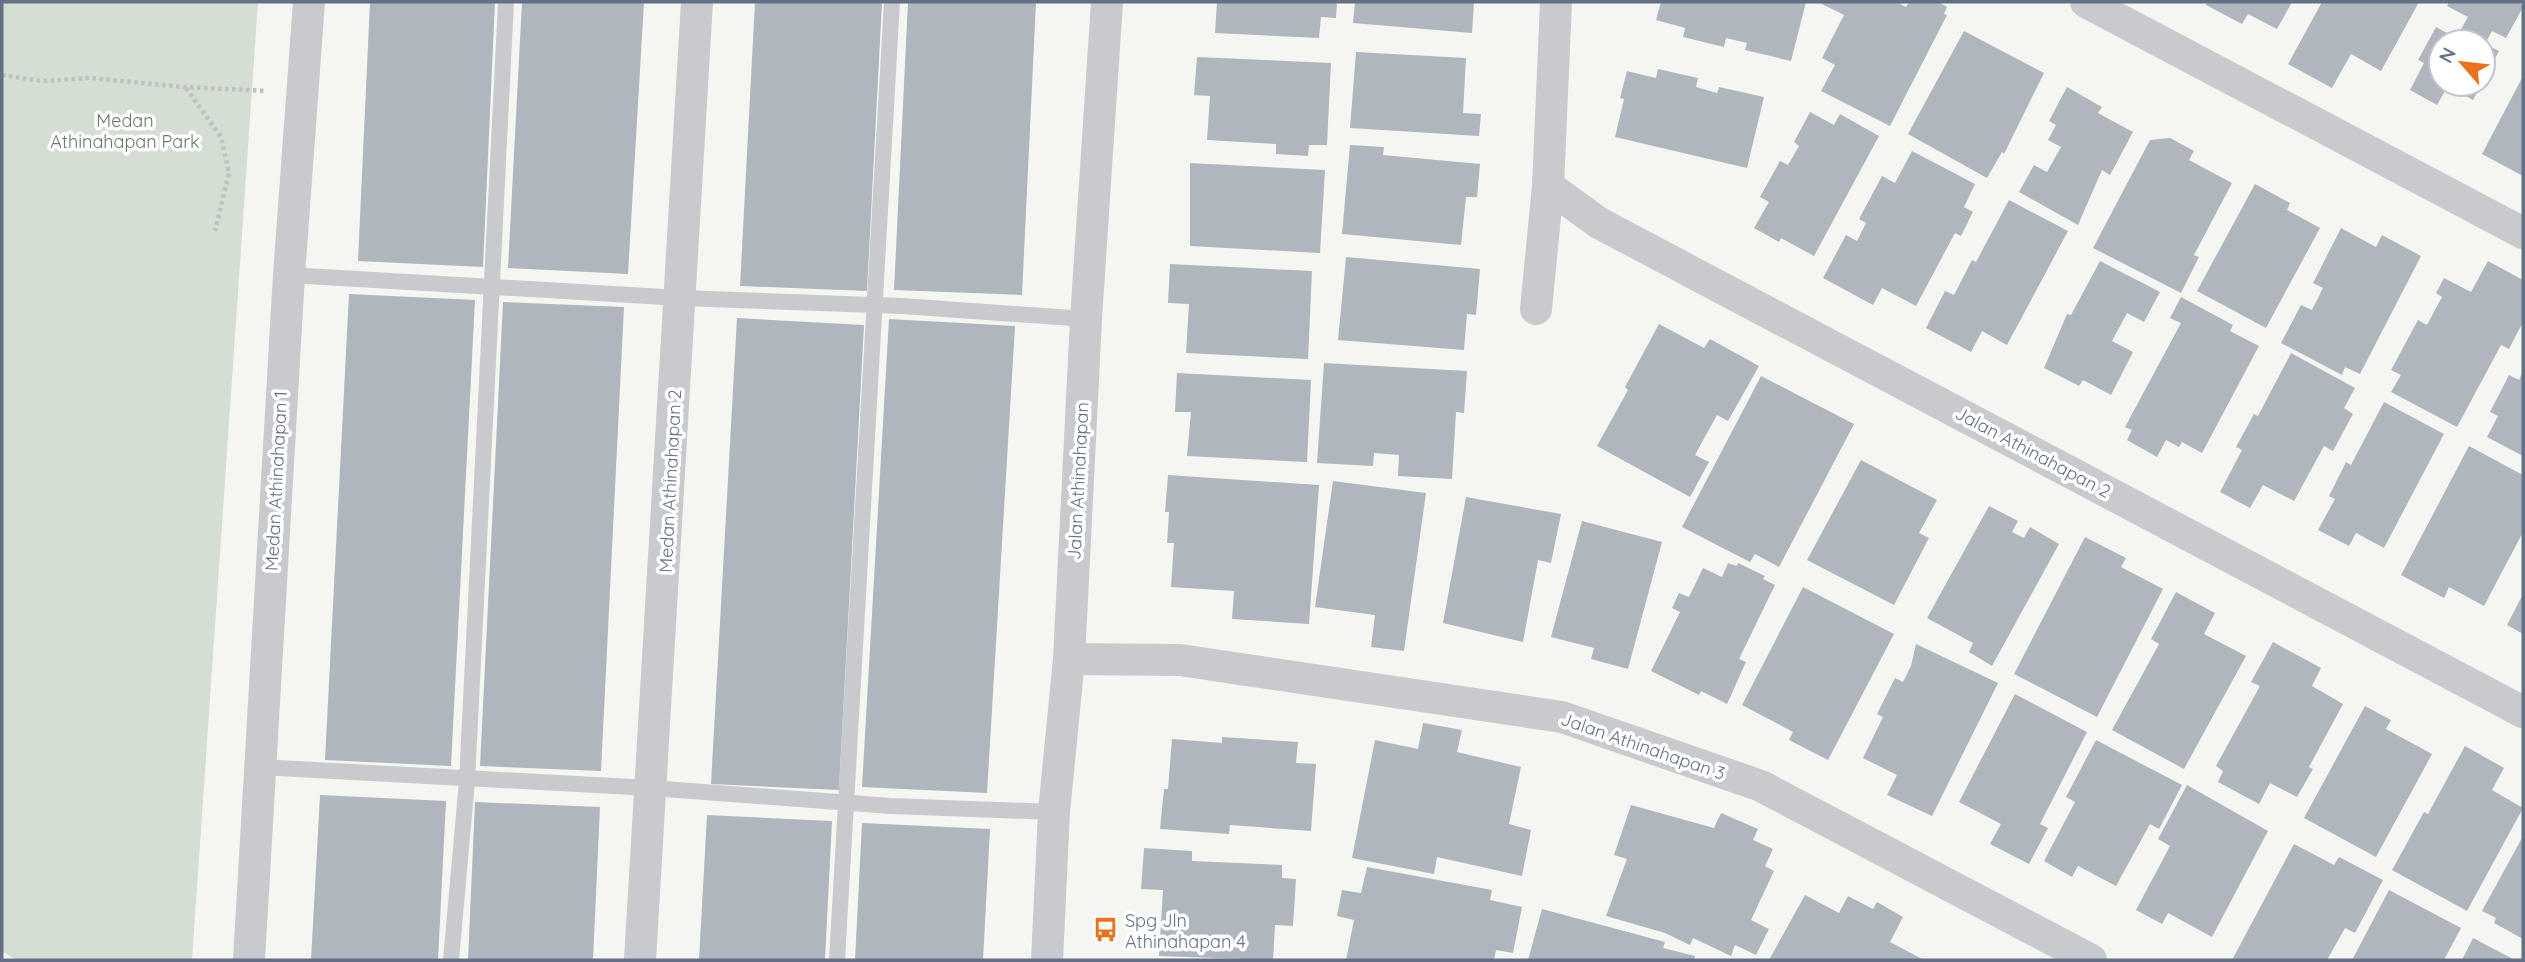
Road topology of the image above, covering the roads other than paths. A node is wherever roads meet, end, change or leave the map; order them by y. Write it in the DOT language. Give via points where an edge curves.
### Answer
graph roads {
  1 [pos="309,2"];
  2 [pos="506,2"];
  3 [pos="698,2"];
  4 [pos="892,2"];
  5 [pos="1107,2"];
  6 [pos="1556,2"];
  7 [pos="2086,2"];
  8 [pos="1548,186"];
  9 [pos="2523,233"];
  10 [pos="289,275"];
  11 [pos="494,285"];
  12 [pos="681,298"];
  13 [pos="877,305"];
  14 [pos="1536,309"];
  15 [pos="1086,319"];
  16 [pos="1069,659"];
  17 [pos="2523,712"];
  18 [pos="259,767"];
  19 [pos="467,781"];
  20 [pos="651,788"];
  21 [pos="847,802"];
  22 [pos="1054,813"];
  23 [pos="249,960"];
  24 [pos="451,960"];
  25 [pos="640,960"];
  26 [pos="837,960"];
  27 [pos="1047,960"];
  28 [pos="2091,960"];
  1 -- 10 [label="street, Medan Athinahapan 1"];
  2 -- 11 [label="lane"];
  3 -- 12 [label="street, Medan Athinahapan 2"];
  4 -- 13 [label="lane"];
  5 -- 15 [label="street, Jalan Athinahapan"];
  6 -- 8 [label="street"];
  7 -- 9 [label="street"];
  8 -- 14 [label="street"];
  8 -- 17 [label="street, Jalan Athinahapan 2" via="1599,223"];
  10 -- 11 [label="lane"];
  10 -- 18 [label="street, Medan Athinahapan 1"];
  11 -- 12 [label="lane"];
  11 -- 19 [label="lane"];
  12 -- 13 [label="lane"];
  12 -- 20 [label="street, Medan Athinahapan 2"];
  13 -- 15 [label="lane"];
  13 -- 21 [label="lane"];
  15 -- 16 [label="street, Jalan Athinahapan"];
  16 -- 22 [label="street, Jalan Athinahapan"];
  16 -- 28 [label="street, Jalan Athinahapan 3" via="1180,660 1562,717 1761,786"];
  18 -- 19 [label="lane"];
  18 -- 23 [label="street, Medan Athinahapan 1"];
  19 -- 20 [label="lane"];
  19 -- 24 [label="lane"];
  20 -- 21 [label="lane"];
  20 -- 25 [label="street, Medan Athinahapan 2"];
  21 -- 22 [label="lane"];
  21 -- 26 [label="lane"];
  22 -- 27 [label="street, Jalan Athinahapan"];
}
